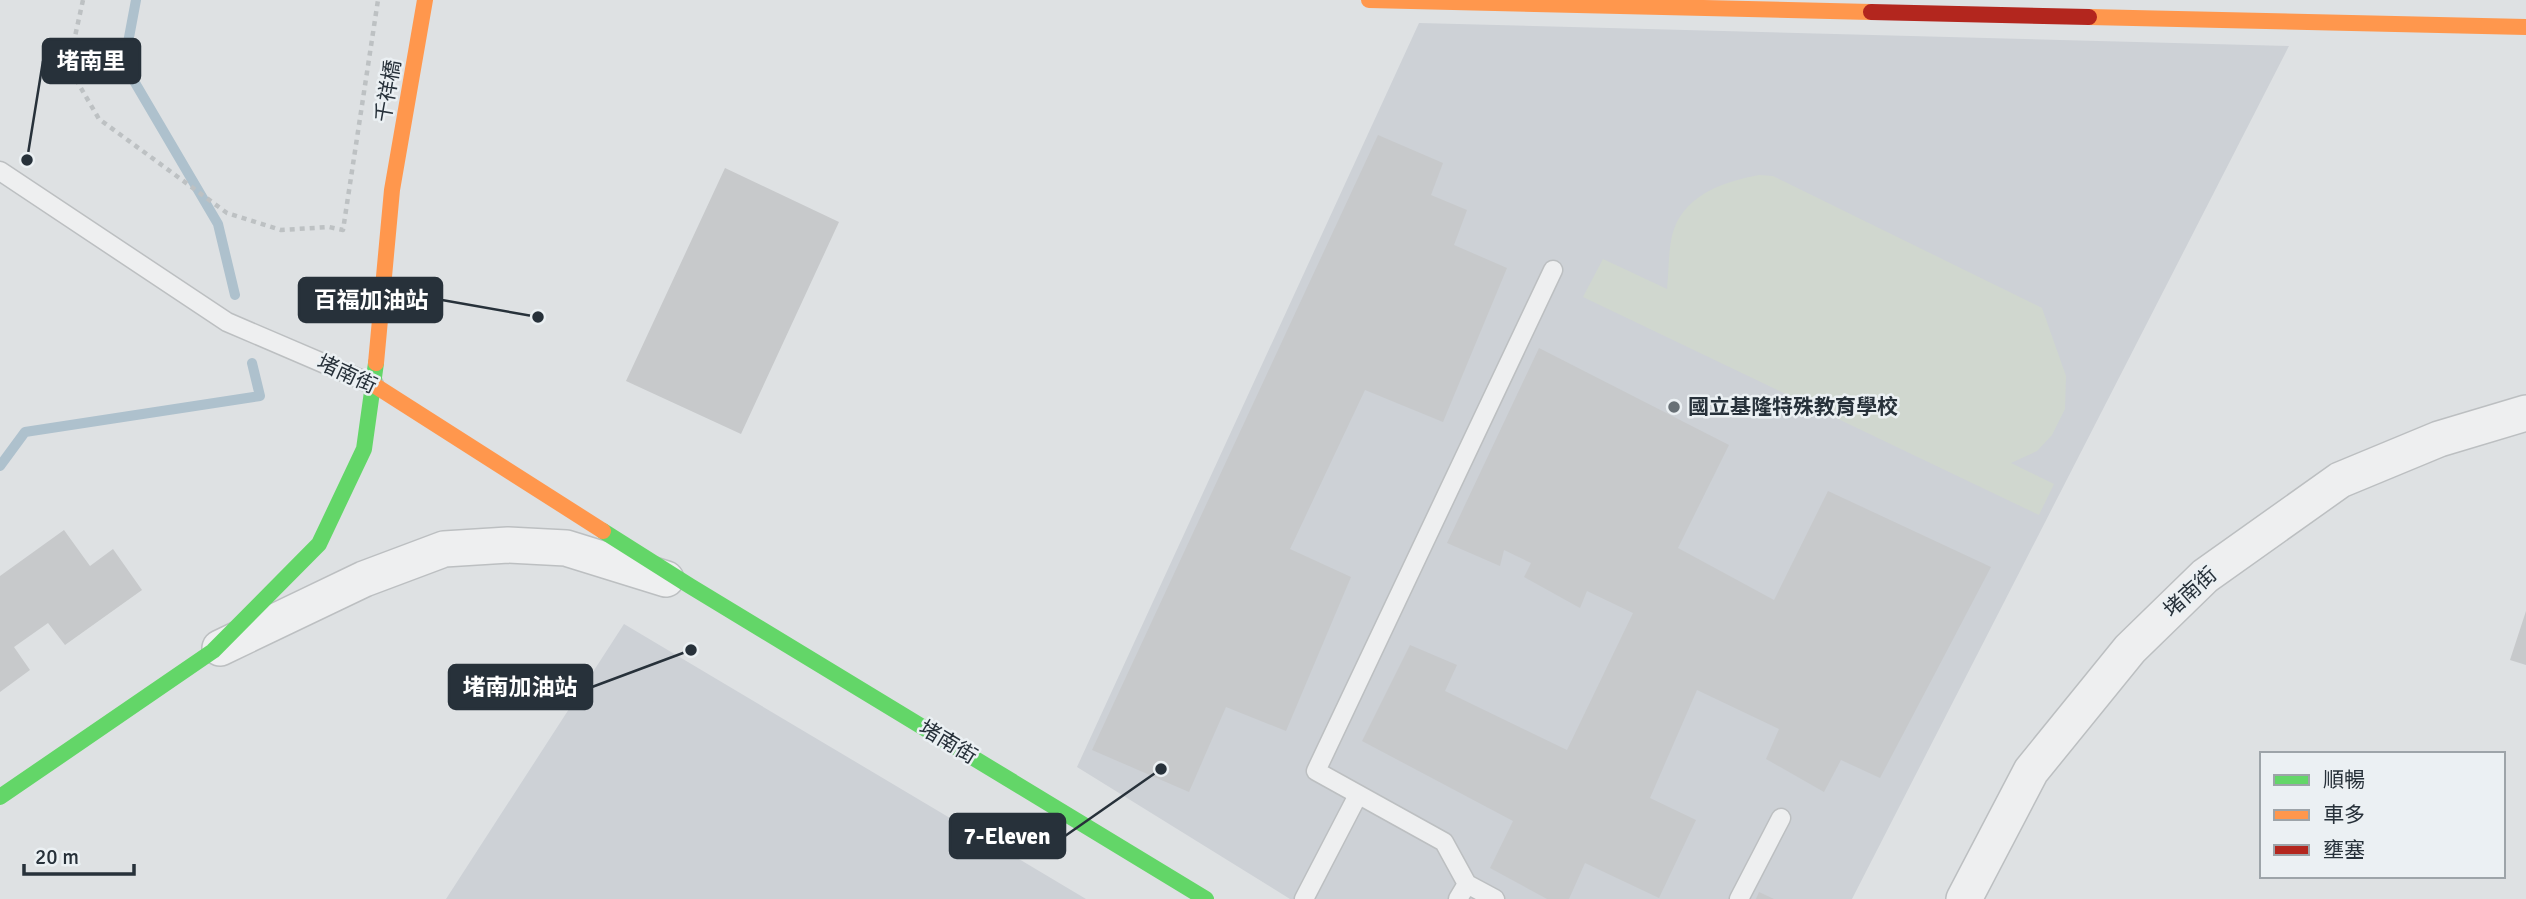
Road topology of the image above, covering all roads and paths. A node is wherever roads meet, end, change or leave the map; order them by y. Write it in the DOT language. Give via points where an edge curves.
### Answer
graph roads {
  1 [pos="83,0"];
  2 [pos="377,0"];
  3 [pos="425,0"];
  4 [pos="1369,0"];
  5 [pos="2526,27"];
  6 [pos="0,171"];
  7 [pos="1553,270"];
  8 [pos="374,385"];
  9 [pos="2526,413"];
  10 [pos="690,586"];
  11 [pos="213,651"];
  12 [pos="1358,795"];
  13 [pos="0,797"];
  14 [pos="1781,818"];
  15 [pos="1463,892"];
  16 [pos="1206,899"];
  17 [pos="1304,899"];
  18 [pos="1495,899"];
  19 [pos="1739,899"];
  20 [pos="1964,899"];
  1 -- 2 [label="path" via="74,41 78,83 99,119 227,213 281,230 343,230"];
  3 -- 8 [label="street, 千祥橋" via="392,190"];
  4 -- 5 [label="street"];
  6 -- 8 [label="lane, 堵南街" via="227,322"];
  7 -- 12 [label="lane" via="1316,771"];
  8 -- 10 [label="street, 堵南街"];
  8 -- 11 [label="street, 千祥橋" via="364,449 319,544"];
  9 -- 20 [label="street, 堵南街" via="2439,439 2340,480 2204,576 2130,649 2031,772"];
  10 -- 11 [label="street, 堵南街" via="566,548 444,549 364,579"];
  10 -- 16 [label="street, 堵南街"];
  11 -- 13 [label="street, 千祥橋"];
  12 -- 15 [label="lane" via="1444,842"];
  12 -- 17 [label="lane"];
  14 -- 19 [label="lane"];
  15 -- 18 [label="lane"];
}
